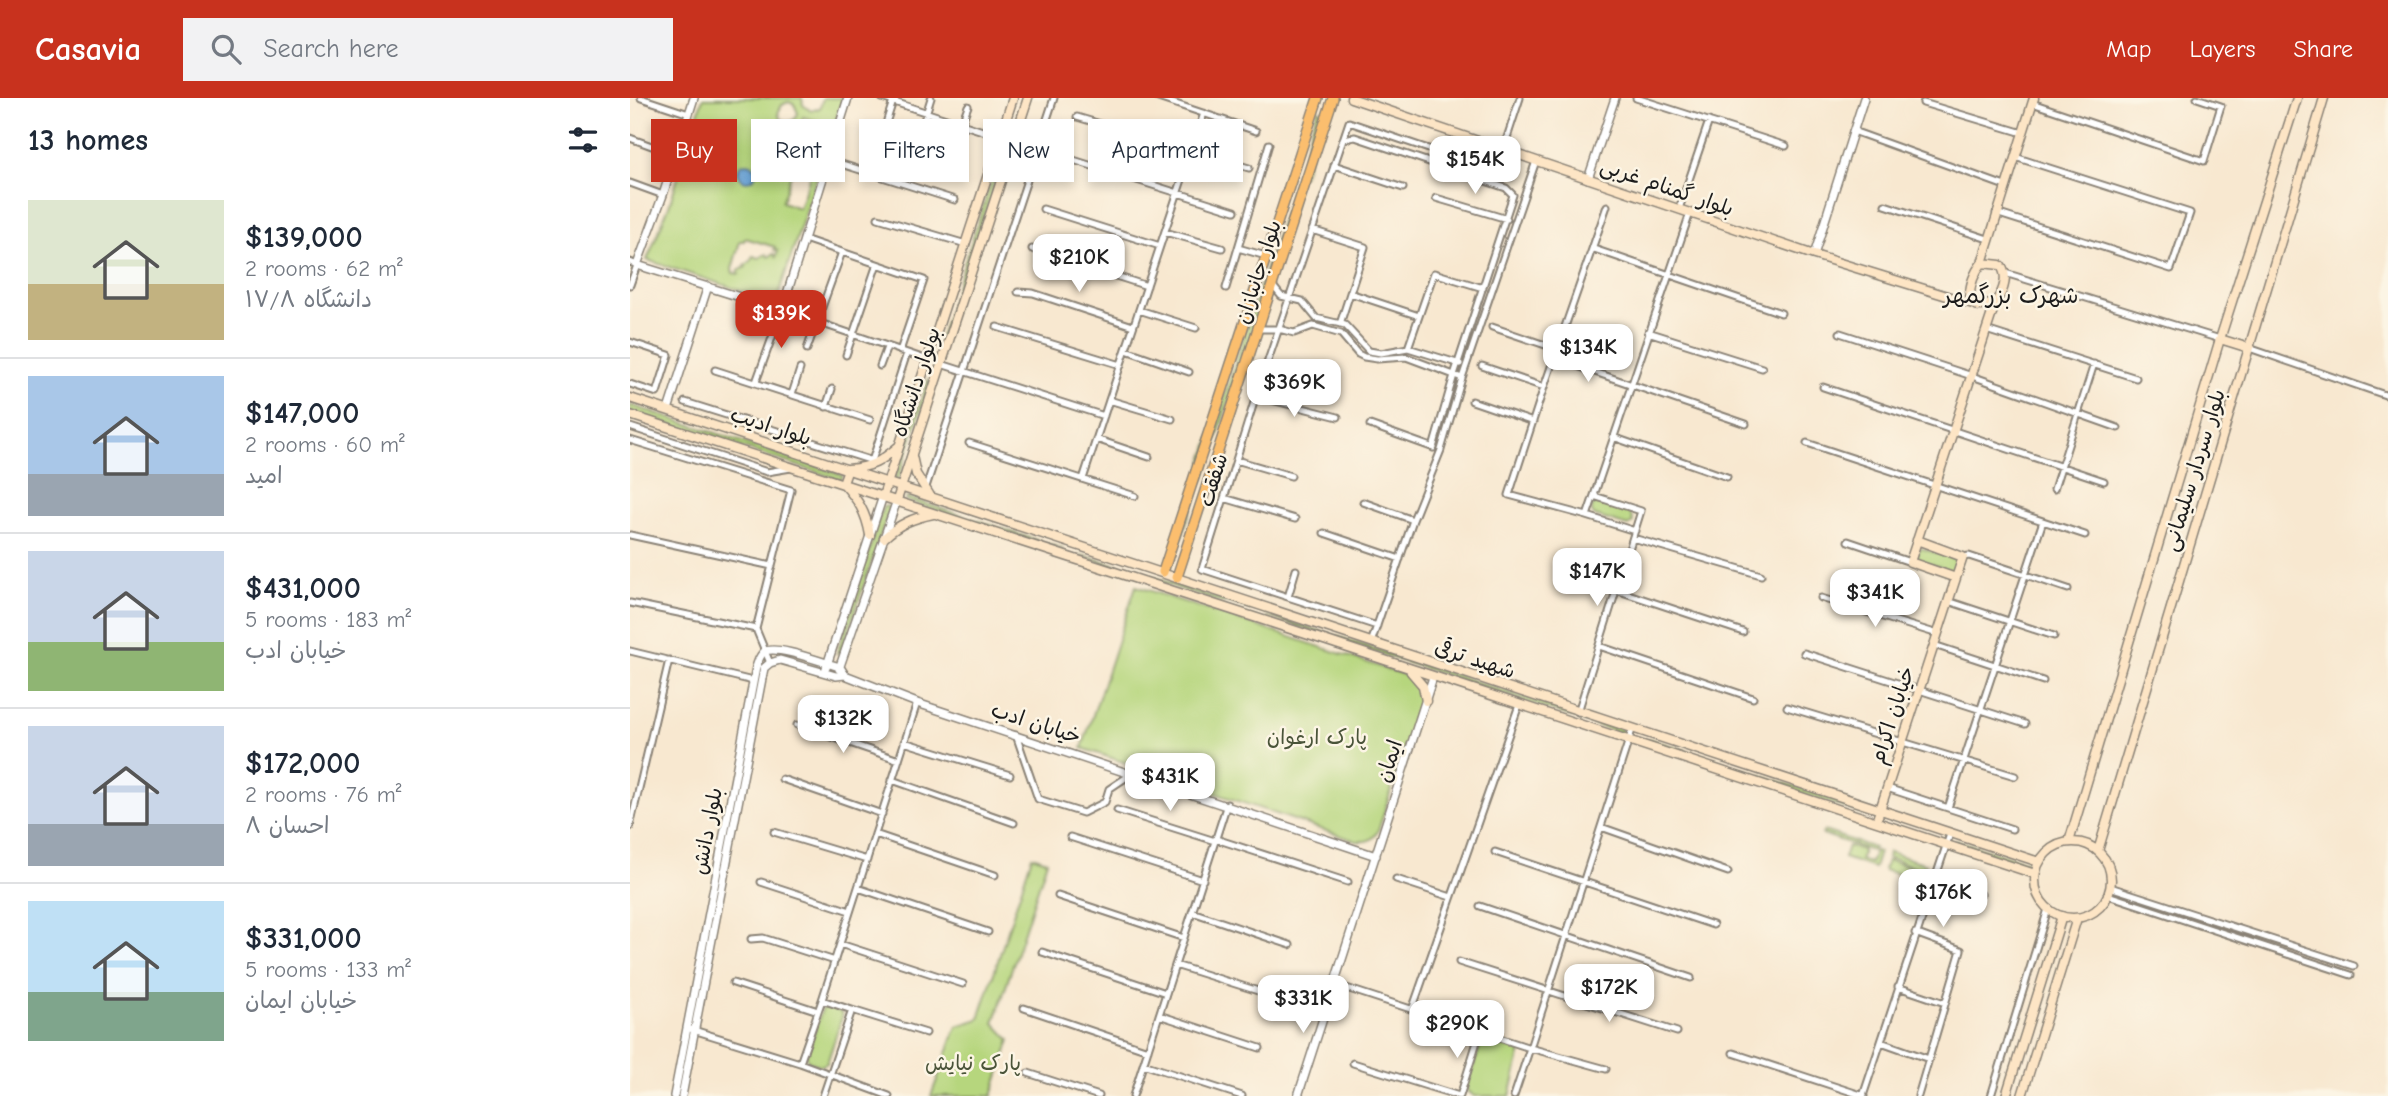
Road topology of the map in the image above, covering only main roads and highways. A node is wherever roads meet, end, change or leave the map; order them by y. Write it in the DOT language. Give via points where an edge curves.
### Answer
graph roads {
  1 [pos="1013,98"];
  2 [pos="1028,98"];
  3 [pos="1318,98"];
  4 [pos="1333,98"];
  5 [pos="1351,98"];
  6 [pos="2297,98"];
  7 [pos="2324,98"];
  8 [pos="2033,100"];
  9 [pos="1291,179"];
  10 [pos="1306,184"];
  11 [pos="1982,263"];
  12 [pos="1996,300"];
  13 [pos="1976,305"];
  14 [pos="1986,330"];
  15 [pos="2220,339"];
  16 [pos="2249,348"];
  17 [pos="630,398"];
  18 [pos="630,415"];
  19 [pos="899,446"];
  20 [pos="912,453"];
  21 [pos="848,469"];
  22 [pos="887,482"];
  23 [pos="843,483"];
  24 [pos="1192,485"];
  25 [pos="901,486"];
  26 [pos="1205,489"];
  27 [pos="928,493"];
  28 [pos="883,496"];
  29 [pos="897,500"];
  30 [pos="936,513"];
  31 [pos="870,535"];
  32 [pos="884,538"];
  33 [pos="1917,540"];
  34 [pos="1075,543"];
  35 [pos="1070,558"];
  36 [pos="1163,572"];
  37 [pos="1177,577"];
  38 [pos="1956,579"];
  39 [pos="1260,606"];
  40 [pos="1257,618"];
  41 [pos="1406,668"];
  42 [pos="1426,701"];
  43 [pos="1879,811"];
  44 [pos="1876,822"];
  45 [pos="2069,842"];
  46 [pos="2098,851"];
  47 [pos="2039,862"];
  48 [pos="2035,874"];
  49 [pos="2062,916"];
  50 [pos="2077,918"];
  51 [pos="2006,1096"];
  52 [pos="2022,1096"];
  1 -- 19 [label="main road, بولوار دانشگاه"];
  2 -- 20 [label="main road, بولوار دانشگاه"];
  3 -- 9 [label="main road, بلوار جانبازان"];
  4 -- 10 [label="main road, بلوار جانبازان"];
  5 -- 13 [label="main road, بلوار گمنام غربی"];
  6 -- 15 [label="main road, بلوار سردار سلیمانی"];
  7 -- 16 [label="main road, بلوار سردار سلیمانی"];
  8 -- 11 [label="main road"];
  9 -- 10 [label="main road"];
  9 -- 24 [label="main road, بلوار جانبازان"];
  10 -- 26 [label="main road, بلوار جانبازان"];
  11 -- 12 [label="main road" via="2000,265 2005,273"];
  11 -- 13 [label="main road" via="1970,291"];
  12 -- 13 [label="main road"];
  12 -- 14 [label="main road"];
  13 -- 14 [label="main road" via="1985,318"];
  14 -- 33 [label="main road"];
  15 -- 16 [label="main road"];
  15 -- 45 [label="main road, بلوار سردار سلیمانی"];
  16 -- 46 [label="main road, بلوار سردار سلیمانی"];
  17 -- 21 [label="main road, بلوار ادیب"];
  18 -- 23 [label="main road, بلوار ادیب"];
  19 -- 21 [label="main road" via="867,467"];
  19 -- 22 [label="main road, بولوار دانشگاه"];
  20 -- 25 [label="main road, بولوار دانشگاه"];
  20 -- 27 [label="main road" via="916,474"];
  21 -- 22 [label="main road, بلوار ادیب"];
  21 -- 23 [label="main road"];
  22 -- 25 [label="main road, بلوار ادیب"];
  22 -- 28 [label="main road, بولوار دانشگاه"];
  23 -- 28 [label="main road, بلوار ادیب"];
  23 -- 31 [label="main road" via="860,503"];
  24 -- 26 [label="main road"];
  24 -- 36 [label="main road, بلوار جانبازان"];
  25 -- 27 [label="main road, شهید ترقی"];
  25 -- 29 [label="main road, بولوار دانشگاه"];
  26 -- 37 [label="main road, بلوار جانبازان"];
  27 -- 34 [label="main road, شهید ترقی"];
  28 -- 29 [label="main road, بلوار ادیب"];
  29 -- 30 [label="main road, شهید ترقی"];
  30 -- 32 [label="main road" via="908,520"];
  30 -- 35 [label="main road, شهید ترقی"];
  33 -- 38 [label="main road, خیابان اکرام" via="1963,557"];
  33 -- 38 [label="main road" via="1910,562"];
  34 -- 35 [label="main road"];
  34 -- 36 [label="main road, شهید ترقی"];
  35 -- 40 [label="main road, شهید ترقی"];
  36 -- 37 [label="main road, شهید ترقی"];
  37 -- 39 [label="main road, شهید ترقی"];
  38 -- 43 [label="main road, خیابان اکرام"];
  39 -- 40 [label="main road"];
  39 -- 43 [label="main road, شهید ترقی"];
  40 -- 41 [label="main road, شهید ترقی"];
  41 -- 42 [label="main road" via="1419,679"];
  41 -- 44 [label="main road, شهید ترقی"];
  43 -- 44 [label="main road, خیابان اکرام"];
  43 -- 47 [label="main road, شهید ترقی"];
  44 -- 48 [label="main road, شهید ترقی"];
  45 -- 46 [label="main road"];
  45 -- 47 [label="main road" via="2057,845"];
  46 -- 50 [label="main road" via="2109,867 2109,891 2095,911"];
  47 -- 48 [label="main road"];
  48 -- 49 [label="main road" via="2040,899"];
  49 -- 50 [label="main road"];
  49 -- 51 [label="main road"];
  50 -- 52 [label="main road"];
}
